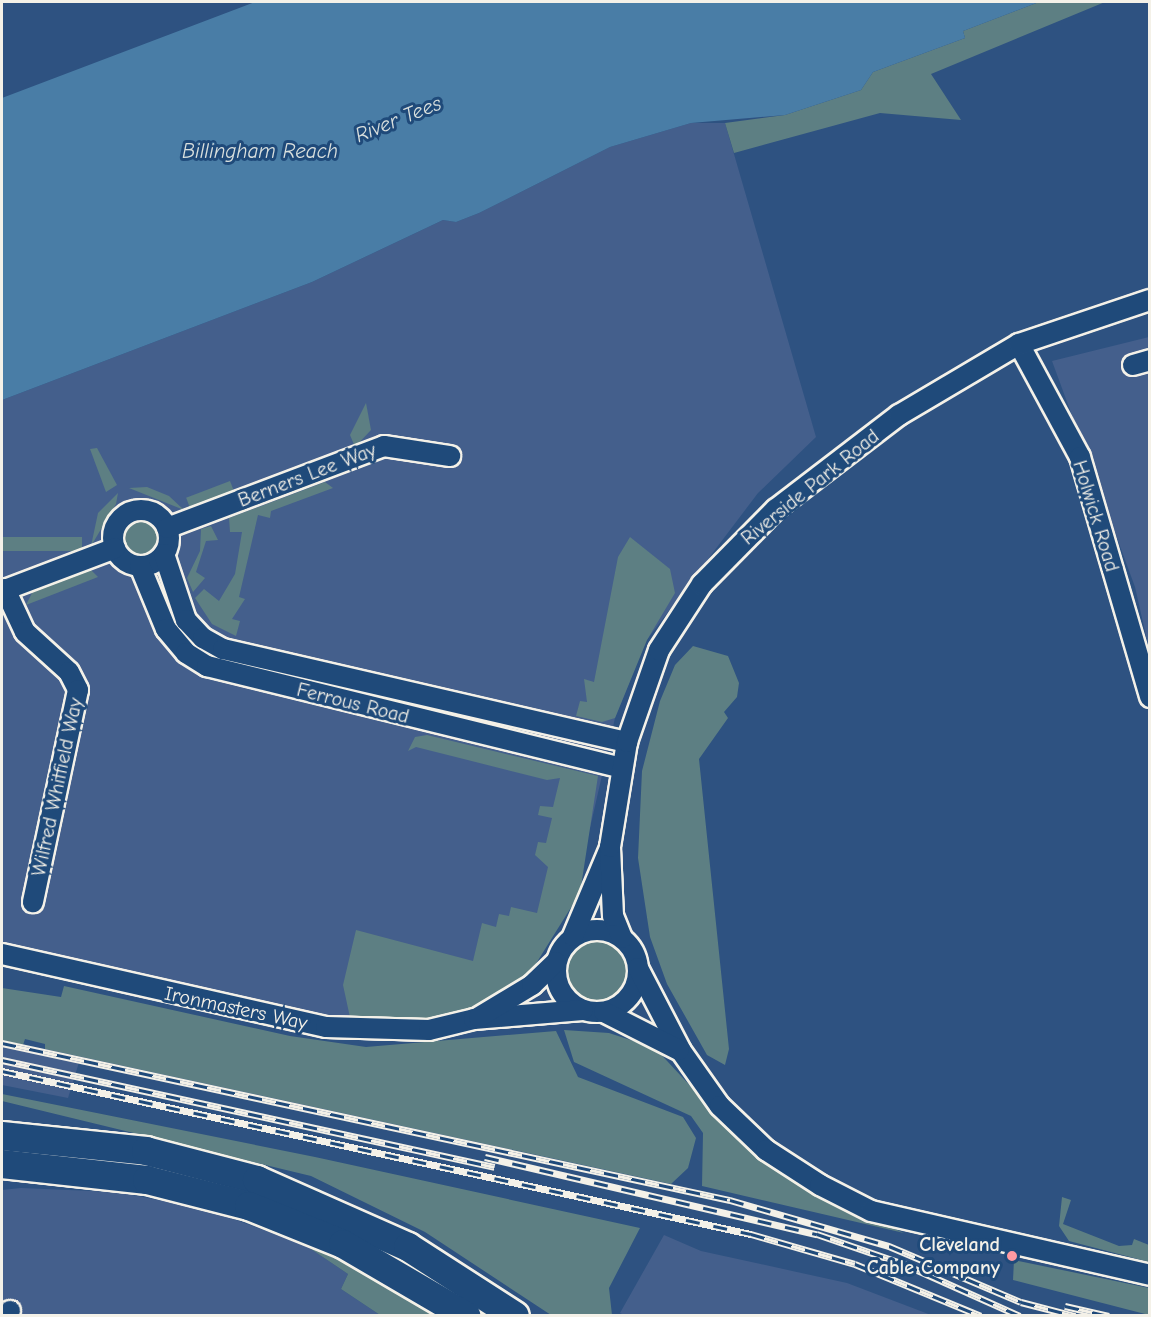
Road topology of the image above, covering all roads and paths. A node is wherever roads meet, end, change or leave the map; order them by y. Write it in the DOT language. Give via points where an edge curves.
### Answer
graph roads {
  1 [pos="1149,300"];
  2 [pos="1019,344"];
  3 [pos="450,456"];
  4 [pos="167,528"];
  5 [pos="114,548"];
  6 [pos="164,554"];
  7 [pos="140,566"];
  8 [pos="3,590"];
  9 [pos="1149,696"];
  10 [pos="627,742"];
  11 [pos="621,768"];
  12 [pos="610,847"];
  13 [pos="33,902"];
  14 [pos="573,936"];
  15 [pos="622,938"];
  16 [pos="2,954"];
  17 [pos="556,962"];
  18 [pos="638,968"];
  19 [pos="583,1010"];
  20 [pos="604,1012"];
  21 [pos="474,1019"];
  22 [pos="681,1051"];
  23 [pos="8,1135"];
  24 [pos="2,1164"];
  25 [pos="2,1178"];
  26 [pos="147,1180"];
  27 [pos="1149,1275"];
  28 [pos="466,1316"];
  29 [pos="515,1316"];
  1 -- 2 [label="street, Riverside Park Road"];
  2 -- 9 [label="street, Holwick Road" via="1080,457"];
  2 -- 10 [label="street, Riverside Park Road" via="837,459 724,560 659,650"];
  3 -- 4 [label="street, Berners Lee Way" via="384,446"];
  4 -- 5 [label="street" via="149,511 129,512 116,525"];
  4 -- 6 [label="street"];
  5 -- 7 [label="street" via="126,562"];
  5 -- 8 [label="street"];
  6 -- 7 [label="street"];
  6 -- 10 [label="street, Ferrous Road" via="186,620 203,638 223,649"];
  7 -- 11 [label="street, Ferrous Road" via="172,638 207,666"];
  8 -- 13 [label="street, Wilfred Whitfield Way" via="25,632 69,672 78,690"];
  10 -- 11 [label="street, Riverside Park Road"];
  11 -- 12 [label="street, Riverside Park Road"];
  12 -- 14 [label="street, Riverside Park Road"];
  12 -- 15 [label="street, Riverside Park Road" via="613,916"];
  14 -- 15 [label="street" via="592,929"];
  14 -- 17 [label="street"];
  15 -- 18 [label="street"];
  16 -- 21 [label="street, Ironmasters Way" via="326,1028 429,1030"];
  17 -- 19 [label="street" via="564,996"];
  17 -- 21 [label="street" via="532,986"];
  18 -- 20 [label="street" via="632,993"];
  18 -- 22 [label="street"];
  19 -- 20 [label="street"];
  19 -- 21 [label="street"];
  20 -- 22 [label="street"];
  22 -- 27 [label="street" via="720,1106 766,1150 871,1210"];
  23 -- 29 [label="highway" via="146,1151 257,1180 408,1247"];
  24 -- 26 [label="highway"];
  25 -- 26 [label="highway"];
  26 -- 28 [label="highway" via="300,1225 394,1270"];
}
